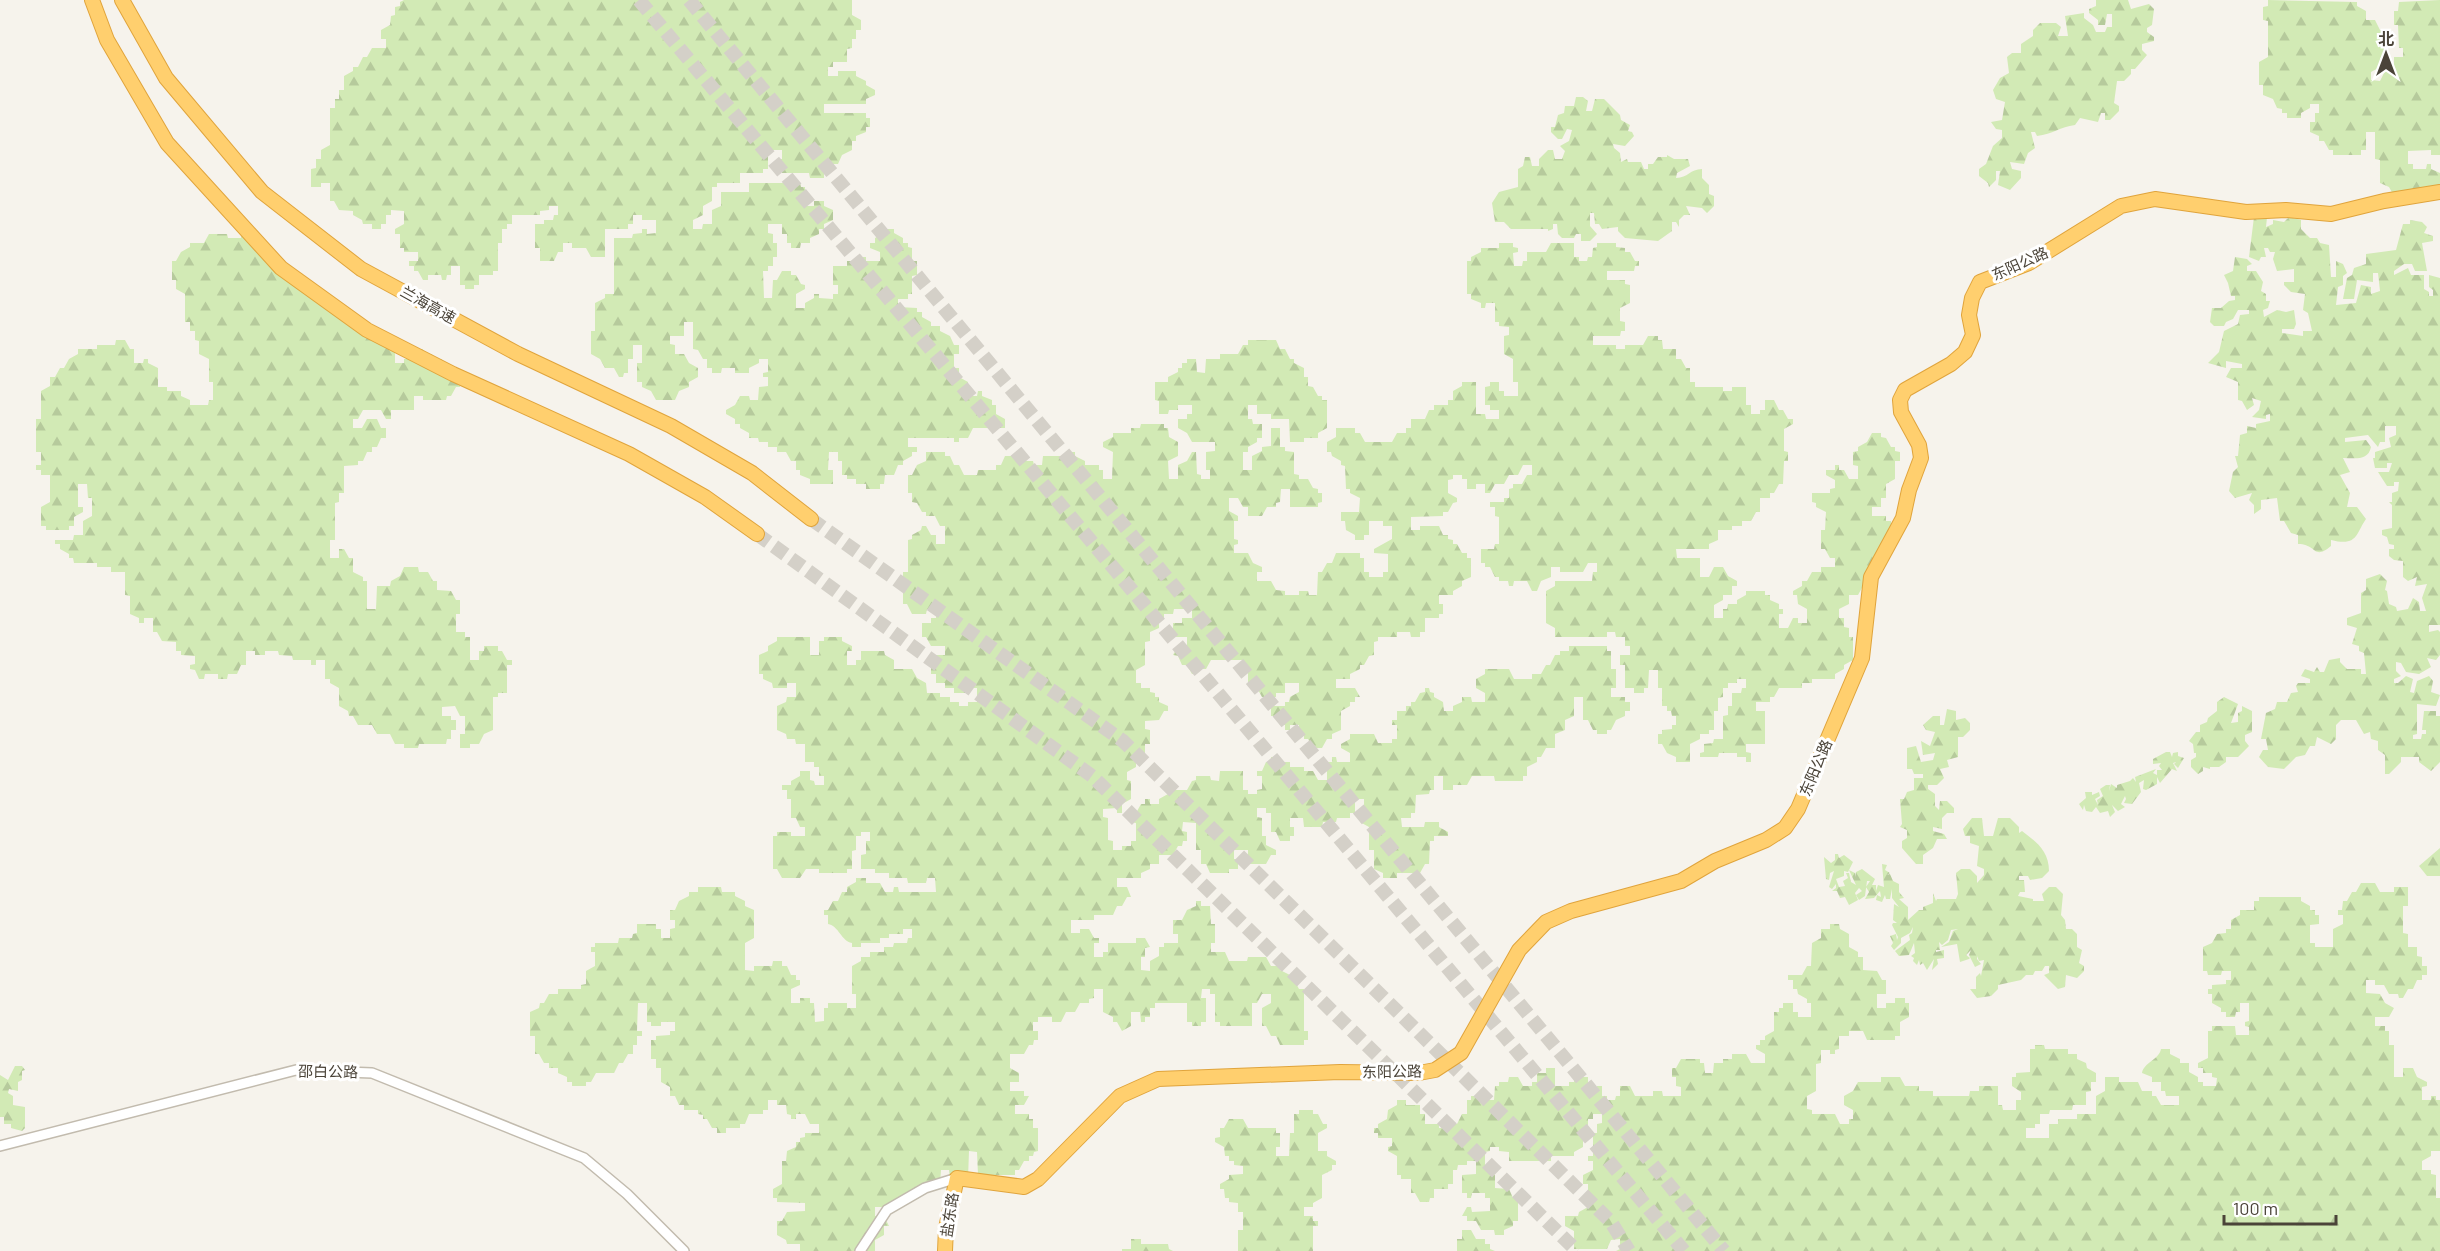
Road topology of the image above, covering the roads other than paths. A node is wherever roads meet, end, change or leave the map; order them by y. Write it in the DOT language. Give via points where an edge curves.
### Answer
graph roads {
  1 [pos="92,0"];
  2 [pos="122,0"];
  3 [pos="2440,192"];
  4 [pos="811,519"];
  5 [pos="757,534"];
  6 [pos="0,1146"];
  7 [pos="957,1178"];
  8 [pos="684,1251"];
  9 [pos="860,1251"];
  10 [pos="945,1251"];
  1 -- 5 [label="highway" via="107,39 167,143 281,268 367,330 629,454 705,497"];
  2 -- 4 [label="highway, 兰海高速" via="166,78 262,192 361,269 518,354 671,426 752,473"];
  3 -- 7 [label="highway, 东阳公路" via="2331,214 2246,212 2155,199 2121,206 2029,263 1980,282 1972,298 1969,315 1973,335 1965,352 1905,390 1900,400 1901,412 1919,445 1921,458 1903,518 1871,577 1862,658 1798,809 1785,828 1681,881 1571,911 1546,922 1519,950 1461,1053 1435,1070 1158,1079 1120,1096 1038,1179 1024,1187"];
  6 -- 8 [label="street, 邵白公路" via="296,1070 372,1072 584,1158"];
  7 -- 9 [label="street" via="925,1188 887,1210"];
  7 -- 10 [label="highway, 盐东路"];
}
